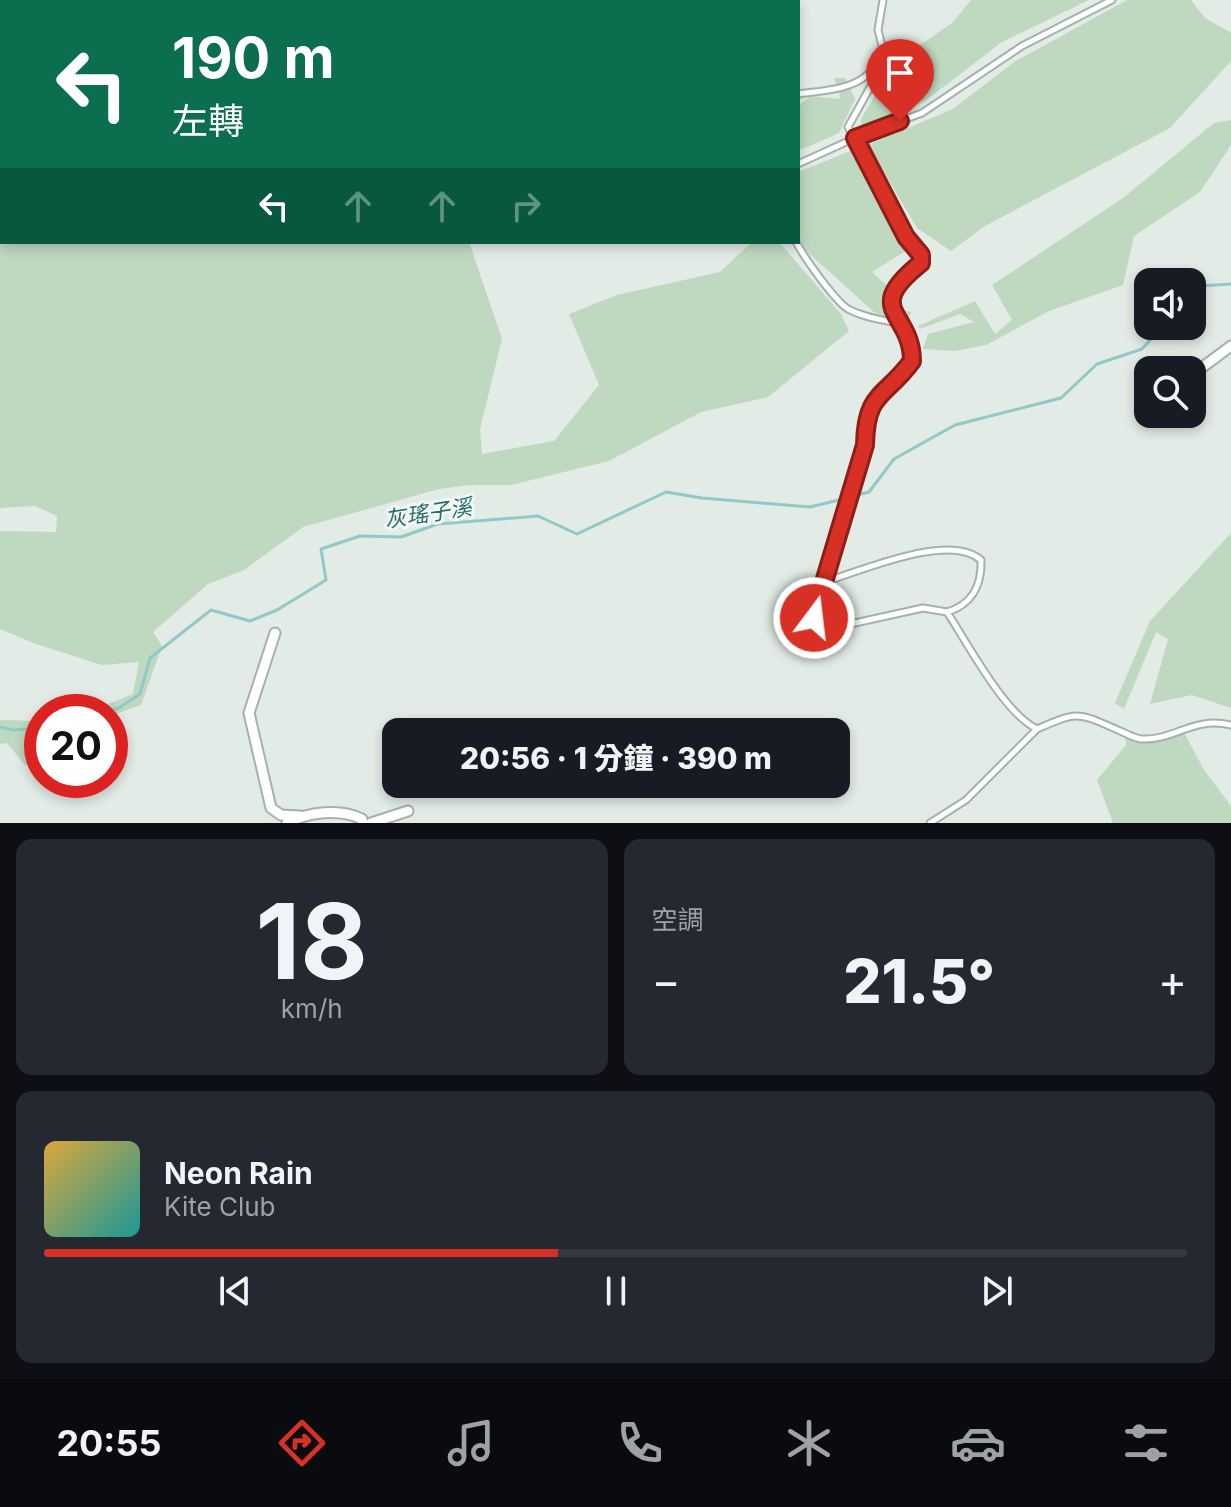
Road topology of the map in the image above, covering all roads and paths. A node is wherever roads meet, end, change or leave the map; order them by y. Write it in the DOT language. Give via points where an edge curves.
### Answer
graph roads {
  1 [pos="883,0"];
  2 [pos="1112,0"];
  3 [pos="884,54"];
  4 [pos="800,94"];
  5 [pos="855,138"];
  6 [pos="800,163"];
  7 [pos="797,244"];
  8 [pos="898,323"];
  9 [pos="1231,346"];
  10 [pos="1206,365"];
  11 [pos="824,582"];
  12 [pos="947,612"];
  13 [pos="275,633"];
  14 [pos="1231,725"];
  15 [pos="1037,729"];
  16 [pos="408,811"];
  17 [pos="300,816"];
  18 [pos="287,823"];
  19 [pos="363,823"];
  20 [pos="371,823"];
  21 [pos="930,823"];
  1 -- 3 [label="lane" via="878,30"];
  2 -- 5 [label="lane" via="1022,46 922,113"];
  3 -- 4 [label="lane" via="859,80"];
  3 -- 5 [label="lane" via="848,127"];
  5 -- 6 [label="lane"];
  5 -- 8 [label="lane" via="906,237 921,255 921,263 896,286 891,308"];
  7 -- 8 [label="lane" via="846,308"];
  8 -- 11 [label="lane" via="912,345 912,361 873,401"];
  9 -- 10 [label="street"];
  11 -- 12 [label="lane" via="813,605 823,630 923,608"];
  11 -- 12 [label="lane" via="905,556 964,550 981,560 977,584 971,599"];
  12 -- 15 [label="lane" via="990,681"];
  13 -- 17 [label="street" via="249,713 271,808 281,815"];
  14 -- 15 [label="lane" via="1195,724 1139,739 1093,717 1069,716"];
  15 -- 21 [label="lane" via="966,800"];
  16 -- 20 [label="street"];
  17 -- 18 [label="street"];
  17 -- 19 [label="street" via="350,813"];
}
